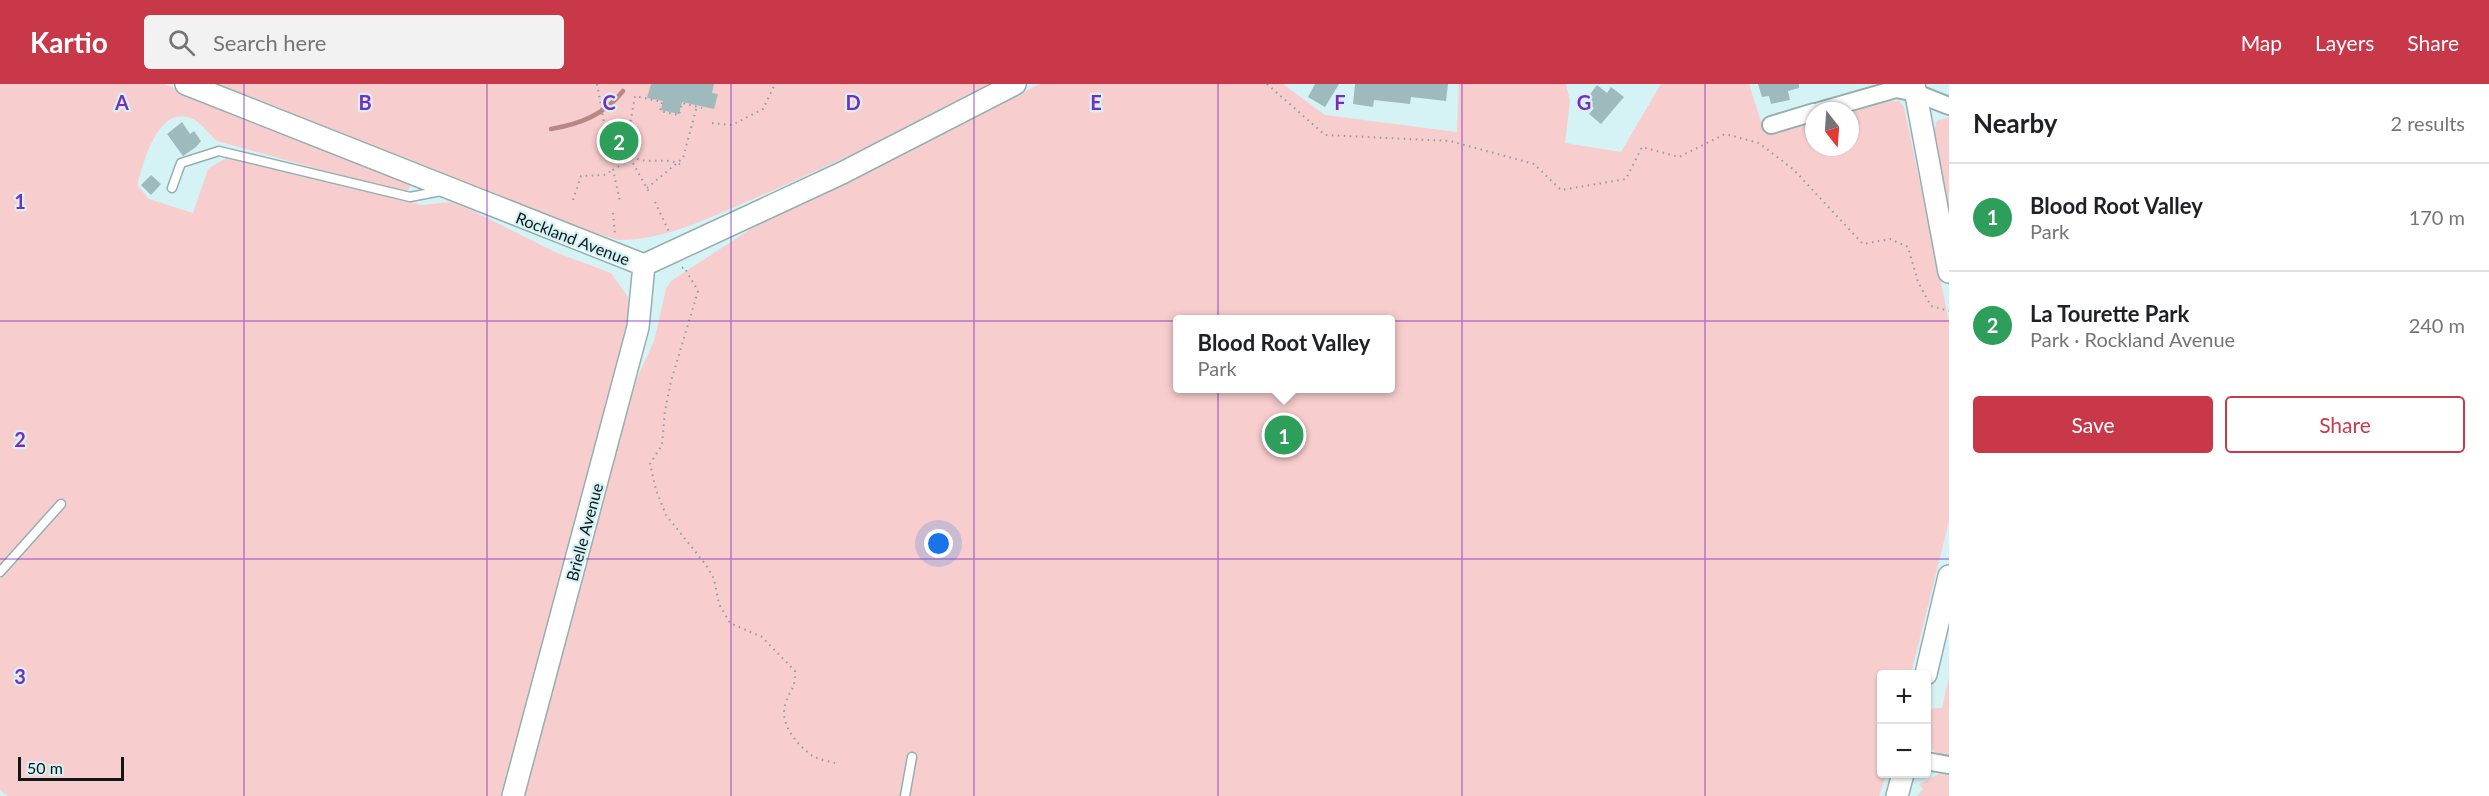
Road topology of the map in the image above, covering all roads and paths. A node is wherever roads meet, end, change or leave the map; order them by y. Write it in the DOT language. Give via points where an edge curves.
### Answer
graph roads {
  1 [pos="186,84"];
  2 [pos="597,84"];
  3 [pos="775,84"];
  4 [pos="1015,84"];
  5 [pos="1267,84"];
  6 [pos="1915,89"];
  7 [pos="1850,102"];
  8 [pos="697,106"];
  9 [pos="1949,106"];
  10 [pos="702,108"];
  11 [pos="1805,115"];
  12 [pos="712,123"];
  13 [pos="1771,125"];
  14 [pos="632,138"];
  15 [pos="631,157"];
  16 [pos="626,161"];
  17 [pos="679,163"];
  18 [pos="619,166"];
  19 [pos="682,167"];
  20 [pos="613,170"];
  21 [pos="172,188"];
  22 [pos="647,188"];
  23 [pos="448,189"];
  24 [pos="649,192"];
  25 [pos="573,200"];
  26 [pos="620,201"];
  27 [pos="656,202"];
  28 [pos="613,213"];
  29 [pos="669,232"];
  30 [pos="616,240"];
  31 [pos="645,265"];
  32 [pos="684,267"];
  33 [pos="1949,272"];
  34 [pos="1949,311"];
  35 [pos="61,504"];
  36 [pos="0,573"];
  37 [pos="1949,576"];
  38 [pos="1927,670"];
  39 [pos="912,757"];
  40 [pos="1931,762"];
  41 [pos="835,763"];
  42 [pos="1949,765"];
  43 [pos="1902,778"];
  44 [pos="513,796"];
  45 [pos="905,796"];
  46 [pos="1897,796"];
  1 -- 23 [label="street, Rockland Avenue"];
  2 -- 14 [label="path" via="605,128 611,134"];
  3 -- 12 [label="path" via="764,109 732,124"];
  4 -- 31 [label="street, Rockland Avenue" via="842,173"];
  5 -- 34 [label="path" via="1325,135 1450,141 1534,164 1561,190 1626,179 1642,147 1679,157 1725,134 1759,142 1794,170 1863,244 1890,239 1908,247 1918,282 1931,306"];
  6 -- 7 [label="street" via="1896,89"];
  6 -- 9 [label="street"];
  6 -- 33 [label="street"];
  8 -- 10 [label="path"];
  8 -- 14 [label="path" via="682,103 679,115 660,111 662,102 635,96"];
  8 -- 17 [label="path" via="686,151"];
  11 -- 13 [label="street"];
  14 -- 15 [label="path"];
  15 -- 16 [label="path"];
  15 -- 17 [label="path"];
  15 -- 22 [label="path"];
  17 -- 19 [label="path"];
  17 -- 22 [label="path"];
  18 -- 20 [label="path"];
  20 -- 25 [label="path" via="604,175 580,176"];
  20 -- 26 [label="path"];
  21 -- 23 [label="lane" via="181,163 219,151 410,197"];
  22 -- 24 [label="path"];
  23 -- 31 [label="street, Rockland Avenue"];
  27 -- 29 [label="path"];
  28 -- 30 [label="path"];
  31 -- 44 [label="street, Brielle Avenue" via="638,327"];
  32 -- 41 [label="path" via="698,291 671,381 662,445 650,464 656,490 666,515 714,579 719,604 730,623 762,637 795,671 795,687 786,702 784,721 796,740 814,757"];
  35 -- 36 [label="lane"];
  37 -- 38 [label="street"];
  39 -- 45 [label="lane"];
  40 -- 42 [label="street"];
  43 -- 46 [label="street"];
}
